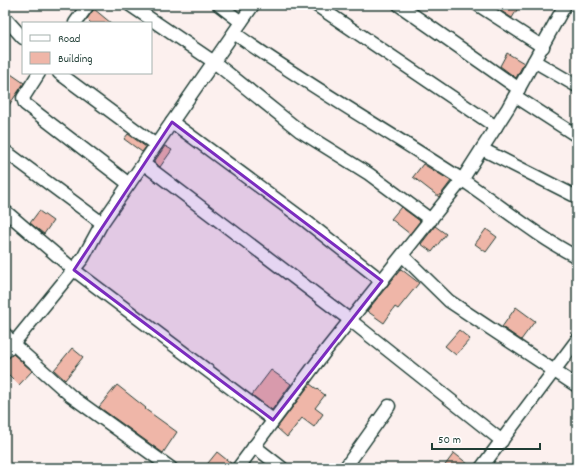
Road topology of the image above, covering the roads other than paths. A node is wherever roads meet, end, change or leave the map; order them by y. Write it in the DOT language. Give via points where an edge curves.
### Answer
graph roads {
  1 [pos="130,5"];
  2 [pos="219,5"];
  3 [pos="253,5"];
  4 [pos="316,5"];
  5 [pos="399,5"];
  6 [pos="478,5"];
  7 [pos="565,5"];
  8 [pos="82,7"];
  9 [pos="5,18"];
  10 [pos="75,22"];
  11 [pos="241,22"];
  12 [pos="234,32"];
  13 [pos="22,37"];
  14 [pos="543,47"];
  15 [pos="534,61"];
  16 [pos="214,62"];
  17 [pos="38,74"];
  18 [pos="60,74"];
  19 [pos="577,86"];
  20 [pos="517,92"];
  21 [pos="172,122"];
  22 [pos="496,127"];
  23 [pos="577,136"];
  24 [pos="156,145"];
  25 [pos="482,149"];
  26 [pos="5,152"];
  27 [pos="144,164"];
  28 [pos="462,180"];
  29 [pos="129,184"];
  30 [pos="577,197"];
  31 [pos="5,211"];
  32 [pos="430,220"];
  33 [pos="102,223"];
  34 [pos="403,256"];
  35 [pos="577,257"];
  36 [pos="74,270"];
  37 [pos="382,281"];
  38 [pos="350,320"];
  39 [pos="5,334"];
  40 [pos="577,340"];
  41 [pos="9,348"];
  42 [pos="553,372"];
  43 [pos="577,386"];
  44 [pos="389,406"];
  45 [pos="273,420"];
  46 [pos="502,441"];
  47 [pos="254,446"];
  48 [pos="164,466"];
  49 [pos="238,468"];
  50 [pos="282,468"];
  51 [pos="345,468"];
  52 [pos="481,468"];
  1 -- 16 [label="street"];
  2 -- 11 [label="street"];
  3 -- 11 [label="street"];
  4 -- 22 [label="street"];
  5 -- 20 [label="street"];
  6 -- 14 [label="street"];
  7 -- 14 [label="street"];
  8 -- 10 [label="street"];
  9 -- 13 [label="street"];
  11 -- 12 [label="street"];
  12 -- 16 [label="street"];
  12 -- 28 [label="street" via="272,60"];
  14 -- 15 [label="street"];
  15 -- 19 [label="street"];
  15 -- 20 [label="street"];
  16 -- 21 [label="street"];
  16 -- 32 [label="street" via="300,131 369,174"];
  17 -- 29 [label="street" via="24,98 25,104"];
  18 -- 24 [label="street"];
  20 -- 22 [label="street"];
  20 -- 23 [label="street"];
  21 -- 24 [label="street"];
  21 -- 37 [label="street"];
  22 -- 25 [label="street"];
  24 -- 27 [label="street"];
  25 -- 28 [label="street"];
  25 -- 30 [label="street"];
  26 -- 33 [label="street"];
  27 -- 29 [label="street"];
  27 -- 38 [label="street"];
  28 -- 32 [label="street"];
  28 -- 35 [label="street"];
  29 -- 33 [label="street"];
  31 -- 36 [label="street"];
  32 -- 34 [label="street"];
  33 -- 36 [label="street"];
  34 -- 37 [label="street"];
  34 -- 42 [label="street" via="449,301"];
  36 -- 41 [label="street"];
  36 -- 45 [label="street"];
  37 -- 38 [label="street"];
  38 -- 45 [label="street"];
  38 -- 46 [label="street"];
  39 -- 41 [label="street"];
  40 -- 42 [label="street"];
  41 -- 48 [label="street"];
  42 -- 43 [label="street"];
  42 -- 46 [label="street"];
  44 -- 51 [label="street"];
  45 -- 47 [label="street"];
  46 -- 52 [label="street"];
  47 -- 49 [label="street"];
  47 -- 50 [label="street"];
}
